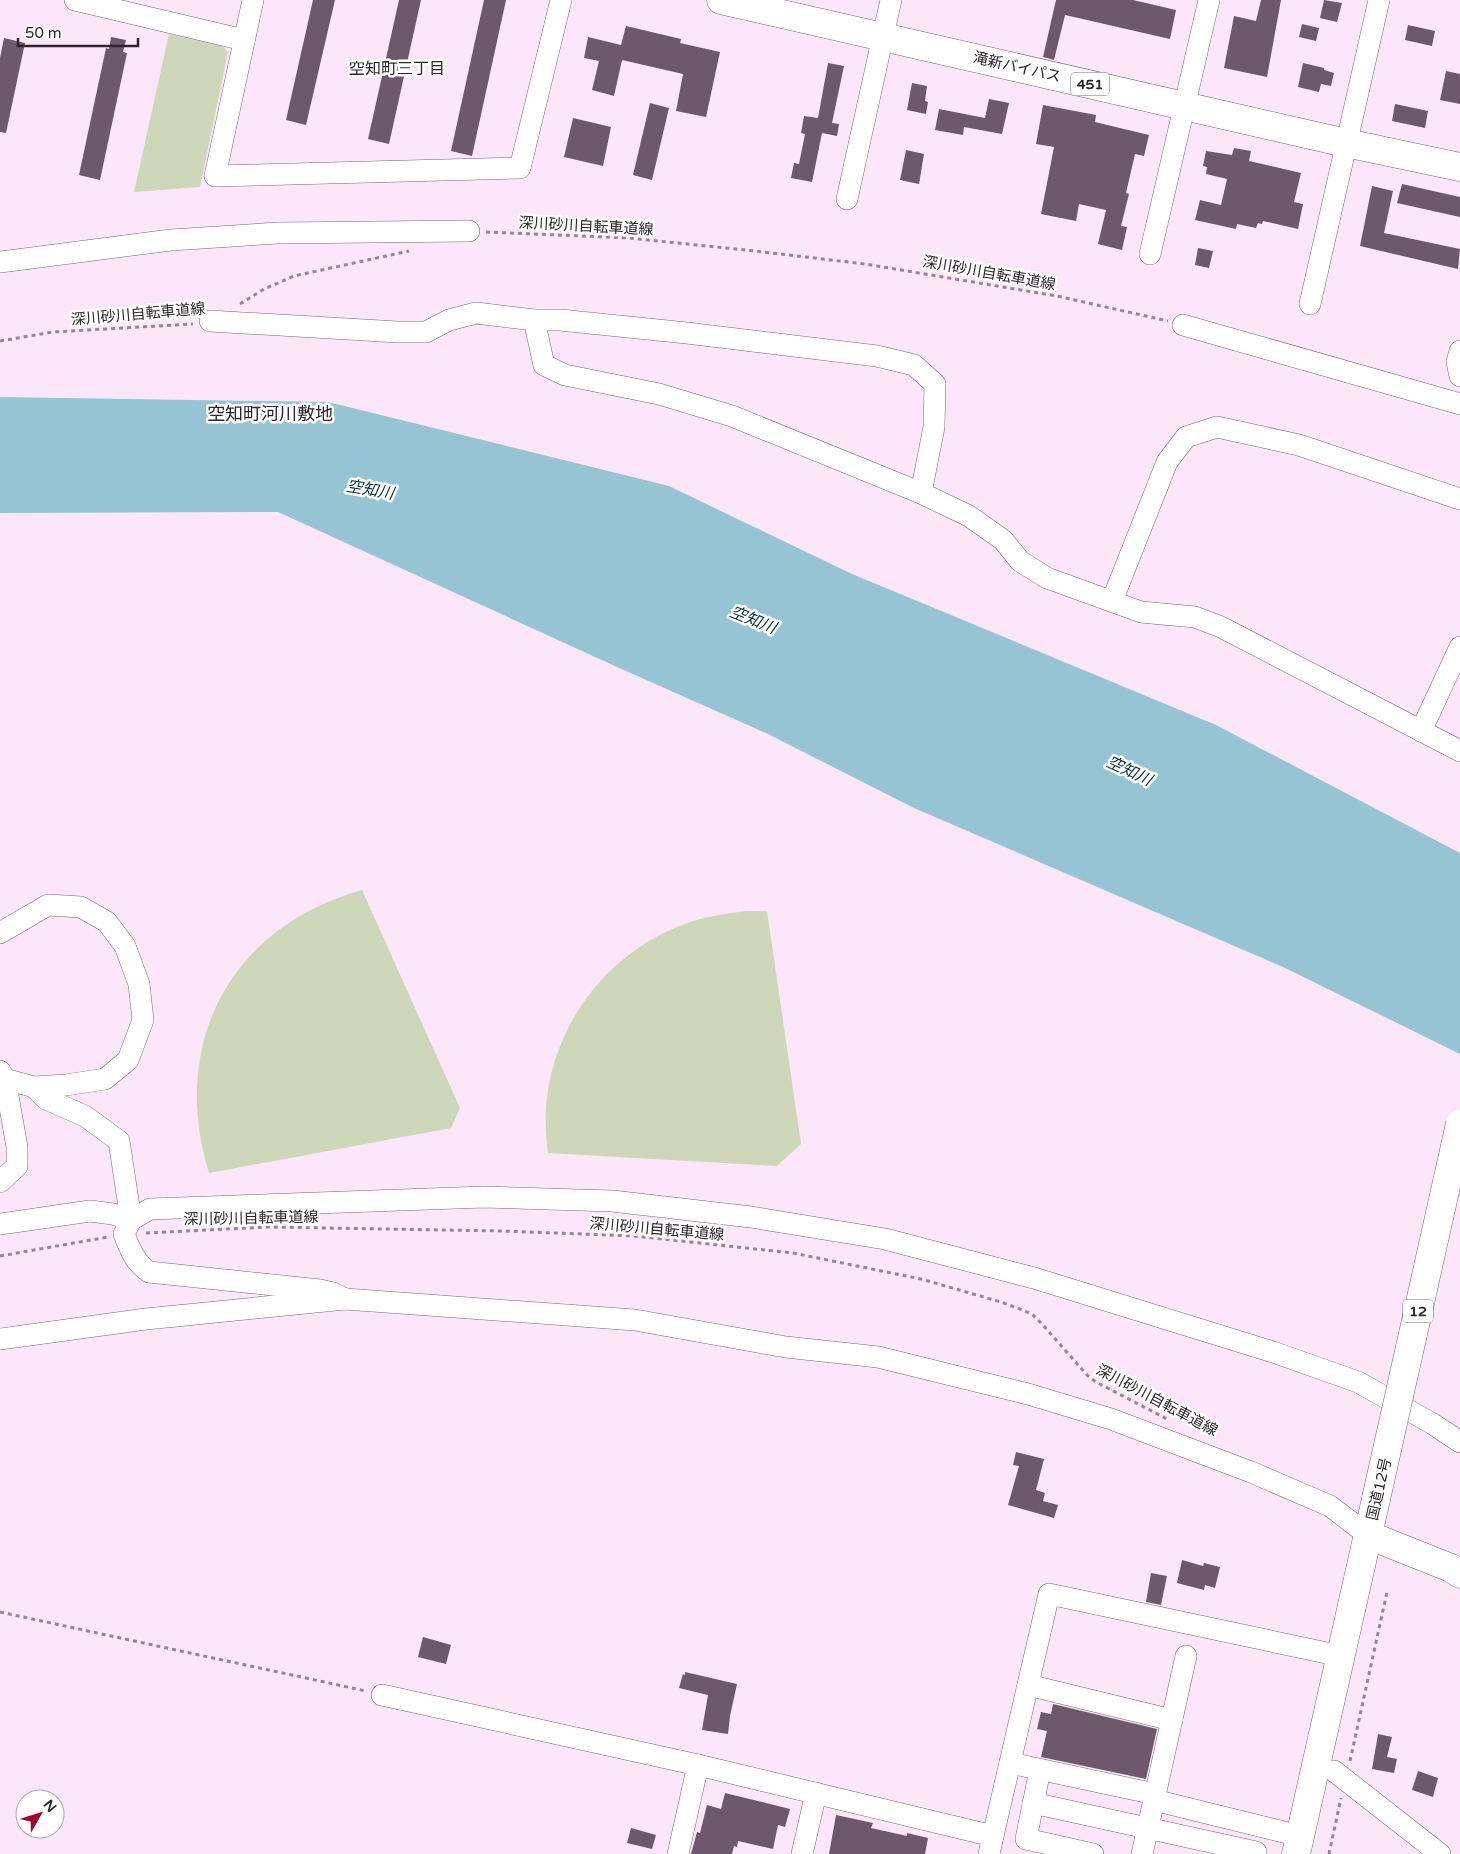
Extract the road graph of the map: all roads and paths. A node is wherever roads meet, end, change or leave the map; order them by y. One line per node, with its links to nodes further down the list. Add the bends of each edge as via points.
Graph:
1 (75, 0): 9 (street)
2 (253, 0): 9 (street)
3 (562, 0): 9 (street, via 520,168 215,176)
4 (721, 0): 8 (main road, 滝新バイパス / 451)
5 (890, 0): 8 (street)
6 (1209, 0): 10 (street)
7 (1378, 0): 11 (street)
8 (882, 36): 10 (main road, 滝新バイパス / 451); 13 (street)
9 (244, 40)
10 (1186, 106): 11 (main road, 滝新バイパス / 451); 16 (street)
11 (1346, 143): 12 (main road, 滝新バイパス / 451); 18 (street)
12 (1460, 167)
13 (847, 199)
14 (469, 231): 17 (street, via 332,232 171,240); 21 (path, 深川砂川自転車道線, via 629,238 865,264 1057,296)
15 (411, 251): 20 (path, 深川砂川自転車道線, via 294,276 264,289)
16 (1150, 254)
17 (0, 262)
18 (1310, 304)
19 (534, 320): 20 (street, via 476,313 450,320 426,332); 24 (street, via 544,365 564,375 660,394 732,416); 24 (street, via 687,333 877,356 914,365 935,384 934,427)
20 (210, 322): 22 (path, 深川砂川自転車道線, via 53,332)
21 (1183, 325): 23 (street)
22 (0, 341)
23 (1460, 404)
24 (921, 493): 26 (street, via 969,516 1002,540 1020,561 1047,578)
25 (1460, 499): 26 (street, via 1299,445 1217,427 1186,437 1167,462)
26 (1112, 601): 28 (street, via 1141,612 1195,617 1221,627)
27 (1460, 647): 28 (street)
28 (1421, 730): 29 (street)
29 (1460, 752)
30 (0, 933): 32 (street, via 48,905 81,907 107,922 125,946 139,984 143,1020 128,1060 105,1079)
31 (3, 1075): 32 (street); 34 (street, via 17,1146 16,1166)
32 (34, 1086): 37 (street, via 46,1099 85,1116 119,1141)
33 (1460, 1124): 43 (main road, 国道12号 / 12, bridge)
34 (0, 1182)
35 (1460, 1203): 43 (main road, 国道12号 / 12)
36 (0, 1224): 37 (street, via 90,1211 113,1214)
37 (128, 1227): 38 (path, 深川砂川自転車道線); 39 (street, via 131,1252 149,1272 320,1290); 41 (path, 深川砂川自転車道線, via 502,1231 634,1236 793,1253 920,1279 1025,1311 1042,1324 1096,1382); 42 (street, via 150,1209 484,1197 612,1201 771,1220 885,1239 1034,1278 1273,1352 1358,1382)
38 (0, 1256)
39 (345, 1299): 40 (street, via 146,1319); 44 (street, via 635,1320 786,1347 878,1358 1028,1394 1111,1419 1330,1506)
40 (0, 1340)
41 (1172, 1422)
42 (1460, 1442)
43 (1384, 1504): 44 (main road, 国道12号 / 12)
44 (1377, 1539): 45 (main road); 49 (main road, 国道12号 / 12); 56 (main road, 国道12号 / 12)
45 (1460, 1574)
46 (1387, 1592): 56 (path)
47 (0, 1612): 51 (path)
48 (1186, 1656): 52 (street)
49 (1341, 1656): 50 (street, via 1049,1594); 62 (main road, 国道12号 / 12)
50 (1028, 1685): 52 (street); 53 (street)
51 (382, 1695): 54 (street)
52 (1172, 1720): 58 (street)
53 (1010, 1763): 55 (street); 61 (street)
54 (698, 1765): 57 (street); 63 (street)
55 (1040, 1770): 58 (street); 59 (street)
56 (1340, 1776): 62 (main road, 国道12号 / 12); 68 (path); 69 (street)
57 (816, 1793): 61 (street); 64 (street)
58 (1155, 1797): 60 (street); 62 (street)
59 (1033, 1803): 60 (street); 65 (street, via 1026,1839)
60 (1148, 1828): 66 (street); 67 (street)
61 (991, 1845)
62 (1304, 1848)
63 (678, 1854)
64 (802, 1854)
65 (1093, 1854)
66 (1142, 1854)
67 (1256, 1854)
68 (1329, 1854)
69 (1440, 1854)

